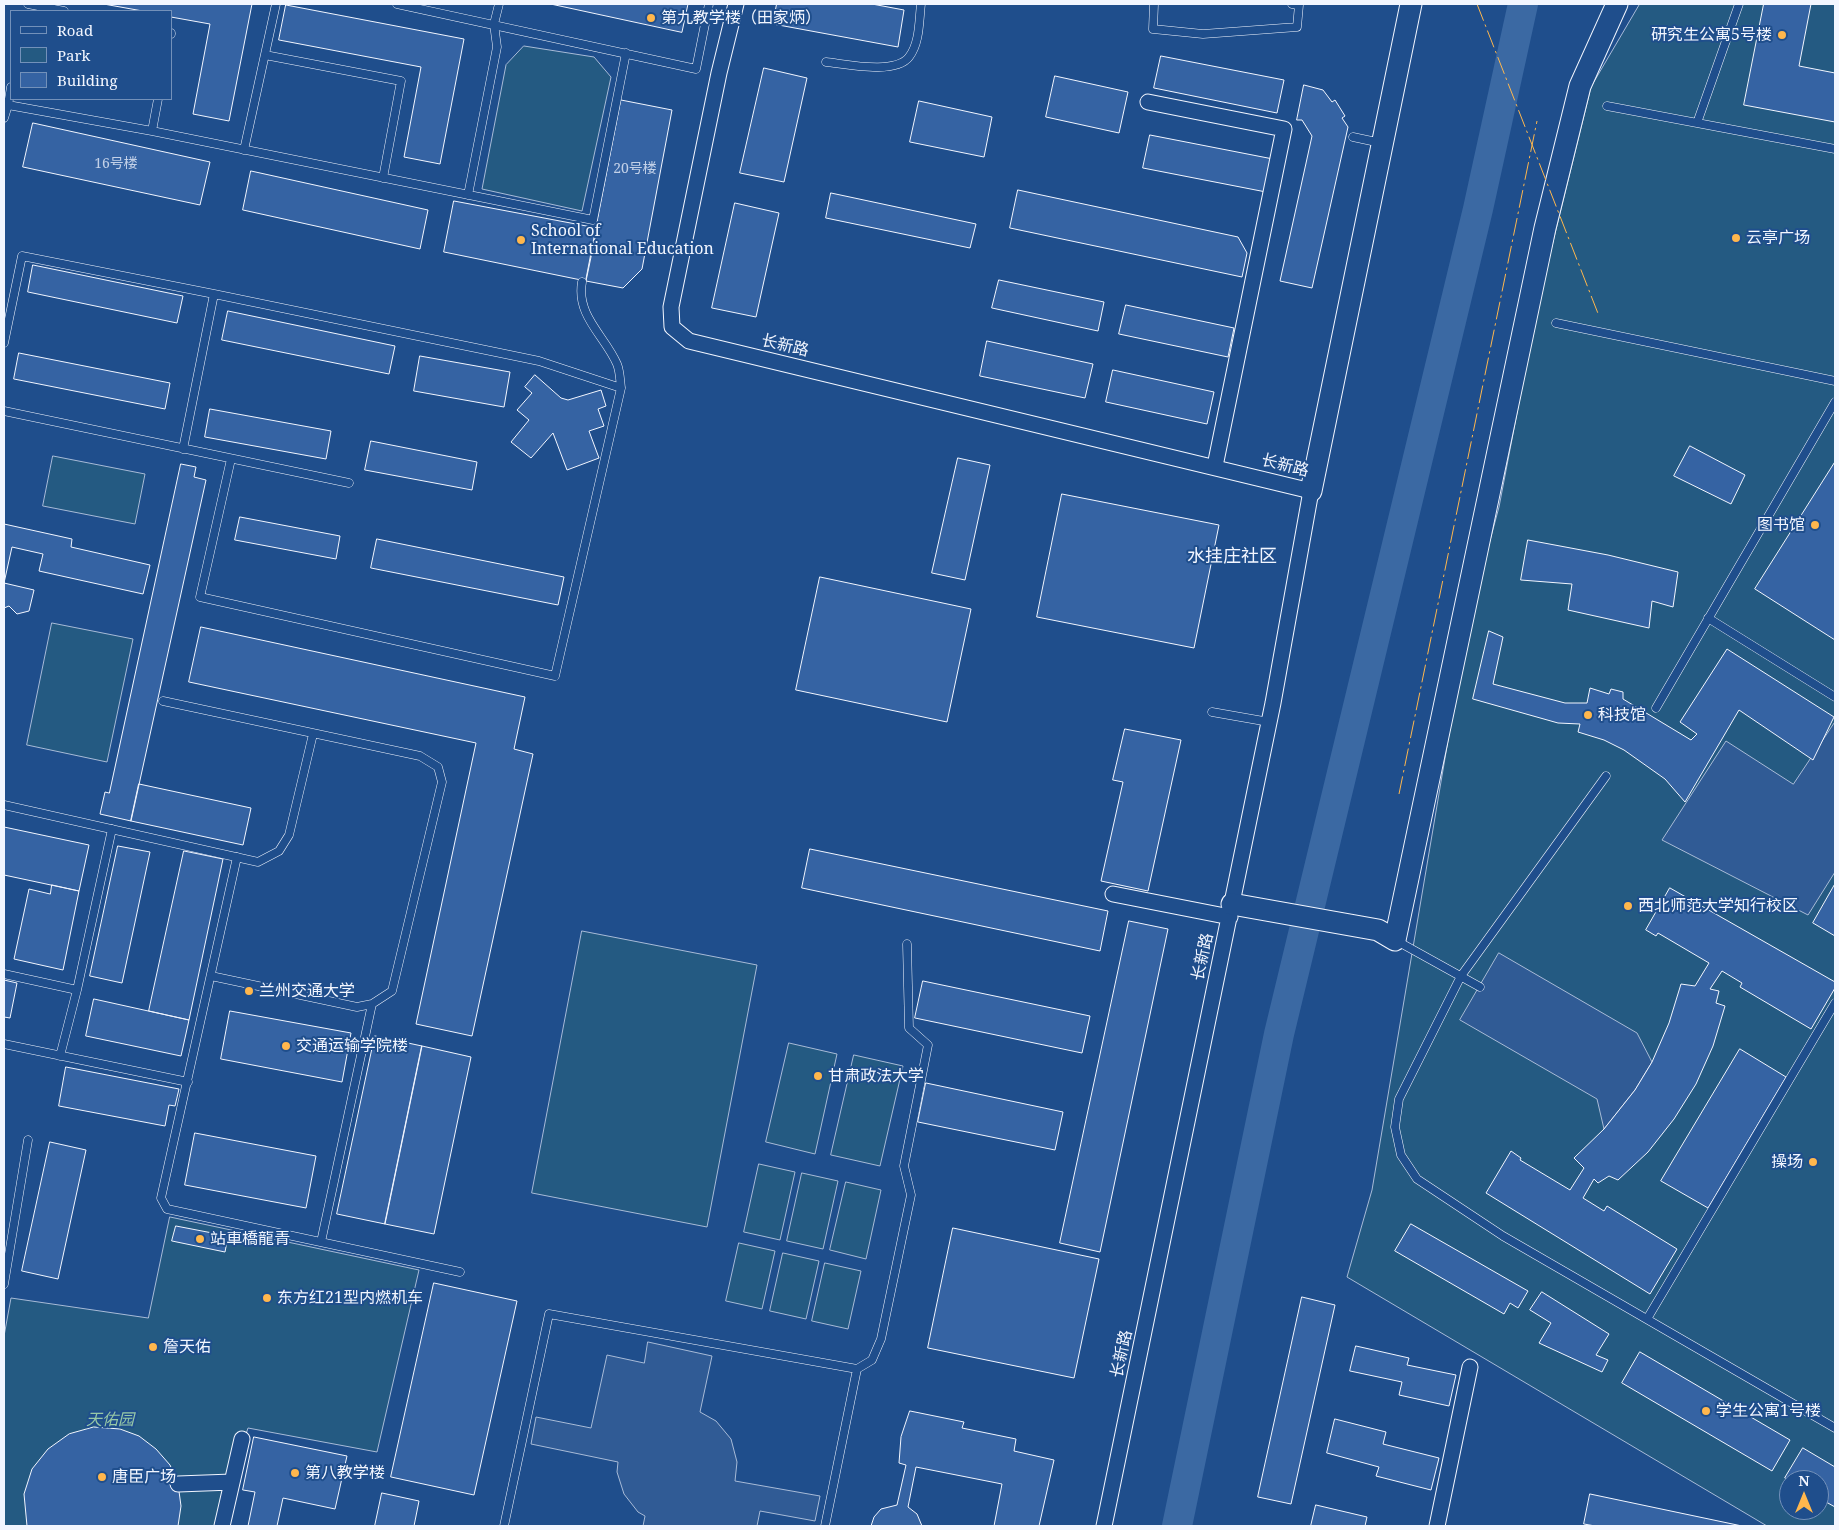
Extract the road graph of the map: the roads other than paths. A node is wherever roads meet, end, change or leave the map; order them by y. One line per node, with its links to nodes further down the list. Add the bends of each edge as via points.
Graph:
1 (28, 4): 13 (lane)
2 (276, 4): 16 (lane)
3 (397, 4): 14 (lane)
4 (498, 4): 14 (lane)
5 (709, 4): 15 (lane, via 696,69)
6 (736, 4): 42 (street, 长新路, via 671,307 672,327 689,341)
7 (921, 4): 17 (lane, via 918,34 909,57 893,66)
8 (1154, 4): 9 (lane, via 1153,29 1203,34 1297,27 1299,5)
9 (1292, 4)
10 (1411, 4): 27 (street)
11 (1617, 4): 58 (street, via 1580,86 1545,228)
12 (1739, 4): 24 (lane)
13 (59, 10)
14 (494, 24): 15 (lane); 31 (lane, via 496,48)
15 (626, 53): 31 (lane, via 593,222)
16 (265, 55): 29 (lane); 30 (lane, via 401,81)
17 (826, 62)
18 (10, 93): 21 (lane)
19 (158, 100): 25 (lane)
20 (1148, 102): 42 (street, via 1284,129)
21 (8, 105): 23 (lane); 25 (lane)
22 (1607, 106): 24 (lane)
23 (4, 118)
24 (1697, 123): 28 (lane)
25 (152, 131): 29 (lane)
26 (1353, 137): 27 (lane)
27 (1383, 143): 44 (street)
28 (1835, 149)
29 (244, 150): 30 (lane)
30 (383, 178): 31 (lane)
31 (468, 195)
32 (582, 282): 37 (lane, via 580,290 585,314 618,365)
33 (214, 294): 35 (lane, via 22,256); 37 (lane, via 539,361); 40 (lane)
34 (1556, 323): 36 (lane)
35 (4, 343)
36 (1835, 381)
37 (621, 388): 41 (lane, via 555,676 200,597)
38 (1835, 402): 45 (lane)
39 (4, 411): 40 (lane)
40 (183, 449): 41 (lane)
41 (231, 459): 43 (lane)
42 (1215, 466): 44 (street, 长新路)
43 (349, 483)
44 (1311, 491): 50 (street, 长新路)
45 (1708, 618): 46 (lane); 48 (lane)
46 (1835, 698)
47 (163, 701): 51 (lane)
48 (1656, 708)
49 (1212, 712): 50 (lane)
50 (1269, 722): 57 (street, 长新路)
51 (313, 734): 55 (lane, via 292,826 285,843 272,856 258,862); 66 (lane, via 420,756 438,767 442,782 392,991)
52 (1606, 776): 62 (lane)
53 (4, 805): 54 (lane)
54 (112, 829): 55 (lane); 64 (lane)
55 (236, 857): 61 (lane)
56 (1113, 894): 57 (street)
57 (1231, 910): 58 (street, via 1289,914 1378,930); 84 (street, 长新路)
58 (1395, 940): 62 (lane)
59 (907, 944): 76 (lane, via 909,1028 928,1044 904,1166 911,1195 881,1339 872,1360)
60 (4, 974): 64 (lane)
61 (211, 976): 66 (lane, via 357,1007); 69 (lane)
62 (1461, 976): 63 (lane); 74 (lane, via 1399,1099 1395,1127 1402,1155 1417,1180 1504,1236)
63 (1480, 987)
64 (77, 990): 68 (lane)
65 (1835, 1003): 74 (lane)
66 (372, 1004): 71 (lane)
67 (4, 1044): 68 (lane)
68 (60, 1056): 69 (lane)
69 (188, 1082): 71 (lane, via 161,1198 167,1209)
70 (28, 1140): 73 (lane)
71 (322, 1242): 72 (lane)
72 (460, 1272)
73 (4, 1284)
74 (1647, 1319): 77 (lane)
75 (1470, 1367): 85 (street)
76 (857, 1369): 82 (lane, via 549,1314); 83 (lane)
77 (1835, 1428)
78 (242, 1439): 79 (street)
79 (232, 1482): 80 (street); 81 (street)
80 (178, 1484)
81 (222, 1526)
82 (504, 1526)
83 (825, 1526)
84 (1104, 1526)
85 (1437, 1526)

